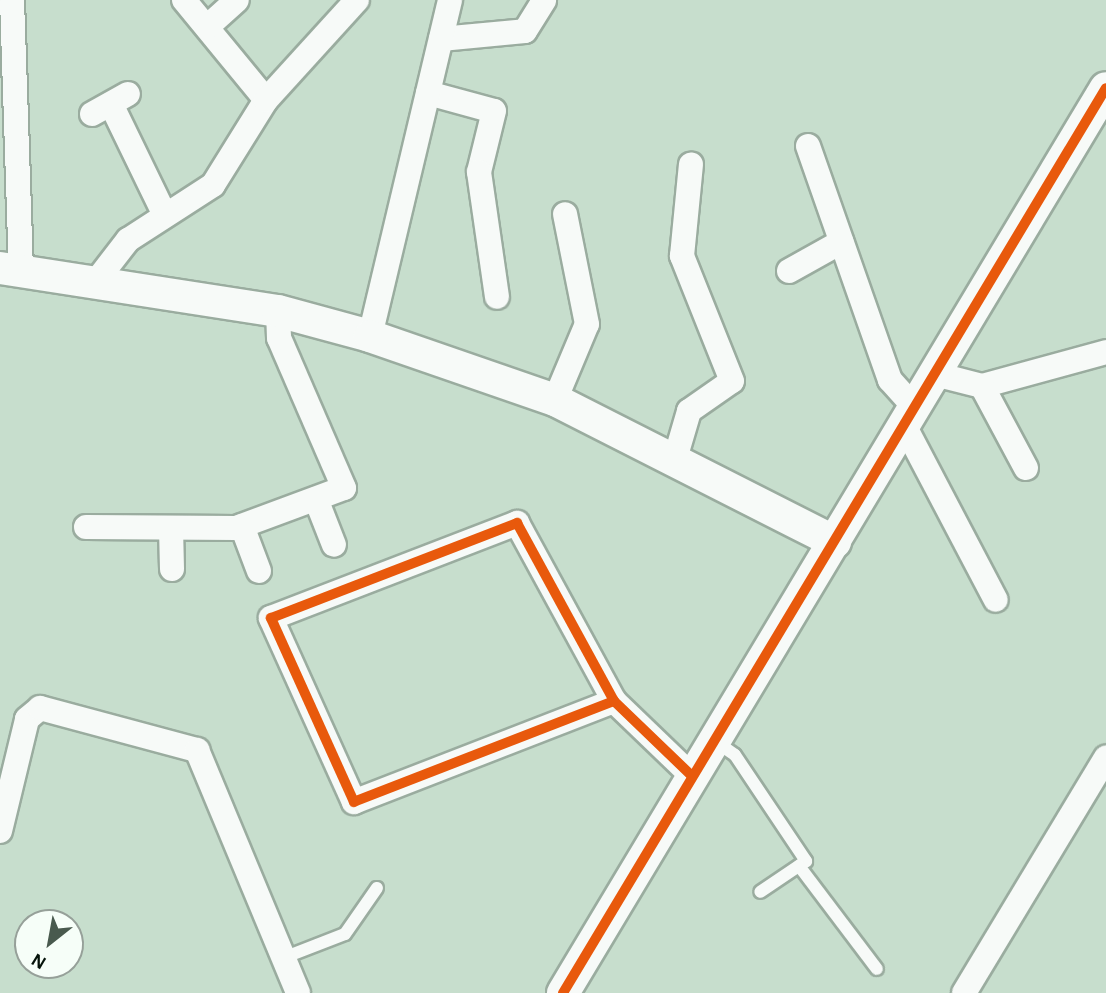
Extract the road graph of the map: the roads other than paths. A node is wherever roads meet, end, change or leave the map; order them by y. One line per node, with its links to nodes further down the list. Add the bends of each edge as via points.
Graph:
1 (12, 0): 18 (street)
2 (184, 0): 7 (street)
3 (237, 0): 7 (street)
4 (357, 0): 11 (street)
5 (450, 0): 8 (street)
6 (544, 0): 8 (street, via 525,31)
7 (207, 27): 11 (street)
8 (441, 39): 10 (street)
9 (1106, 88): 25 (street)
10 (428, 93): 21 (street, via 494,111 479,172); 23 (street)
11 (266, 100): 16 (street, via 213,185)
12 (110, 104): 16 (street)
13 (808, 146): 17 (street)
14 (691, 164): 29 (street, via 682,256 732,381 689,411)
15 (565, 214): 27 (street, via 587,324)
16 (164, 215): 20 (street, via 128,240)
17 (841, 242): 19 (street); 28 (street, via 890,380)
18 (11, 270): 20 (street)
19 (789, 271)
20 (97, 279): 22 (street)
21 (497, 297)
22 (278, 311): 23 (street); 31 (street, via 279,338 344,488)
23 (370, 336): 27 (street)
24 (1106, 352): 26 (street)
25 (935, 374): 26 (street); 28 (street)
26 (982, 386): 30 (street)
27 (555, 400): 29 (street)
28 (910, 418): 35 (street); 39 (street)
29 (676, 459): 35 (street)
30 (1026, 468)
31 (316, 499): 32 (street); 36 (street)
32 (242, 526): 34 (street); 38 (street)
33 (86, 527): 34 (street)
34 (171, 528): 37 (street)
35 (835, 542): 41 (street)
36 (334, 545)
37 (172, 569)
38 (259, 571)
39 (996, 600)
40 (614, 701): 40 (street, via 517,523 271,618 354,802); 43 (street)
41 (714, 741): 43 (street); 45 (lane, via 742,766 806,861)
42 (1102, 773): 52 (street)
43 (692, 776): 51 (street)
44 (0, 831): 48 (street, via 27,719 40,708 197,750)
45 (799, 866): 47 (lane); 49 (lane)
46 (377, 888): 48 (lane, via 345,934)
47 (760, 892)
48 (283, 958): 50 (street)
49 (877, 969)
50 (298, 993)
51 (563, 993)
52 (964, 993)

